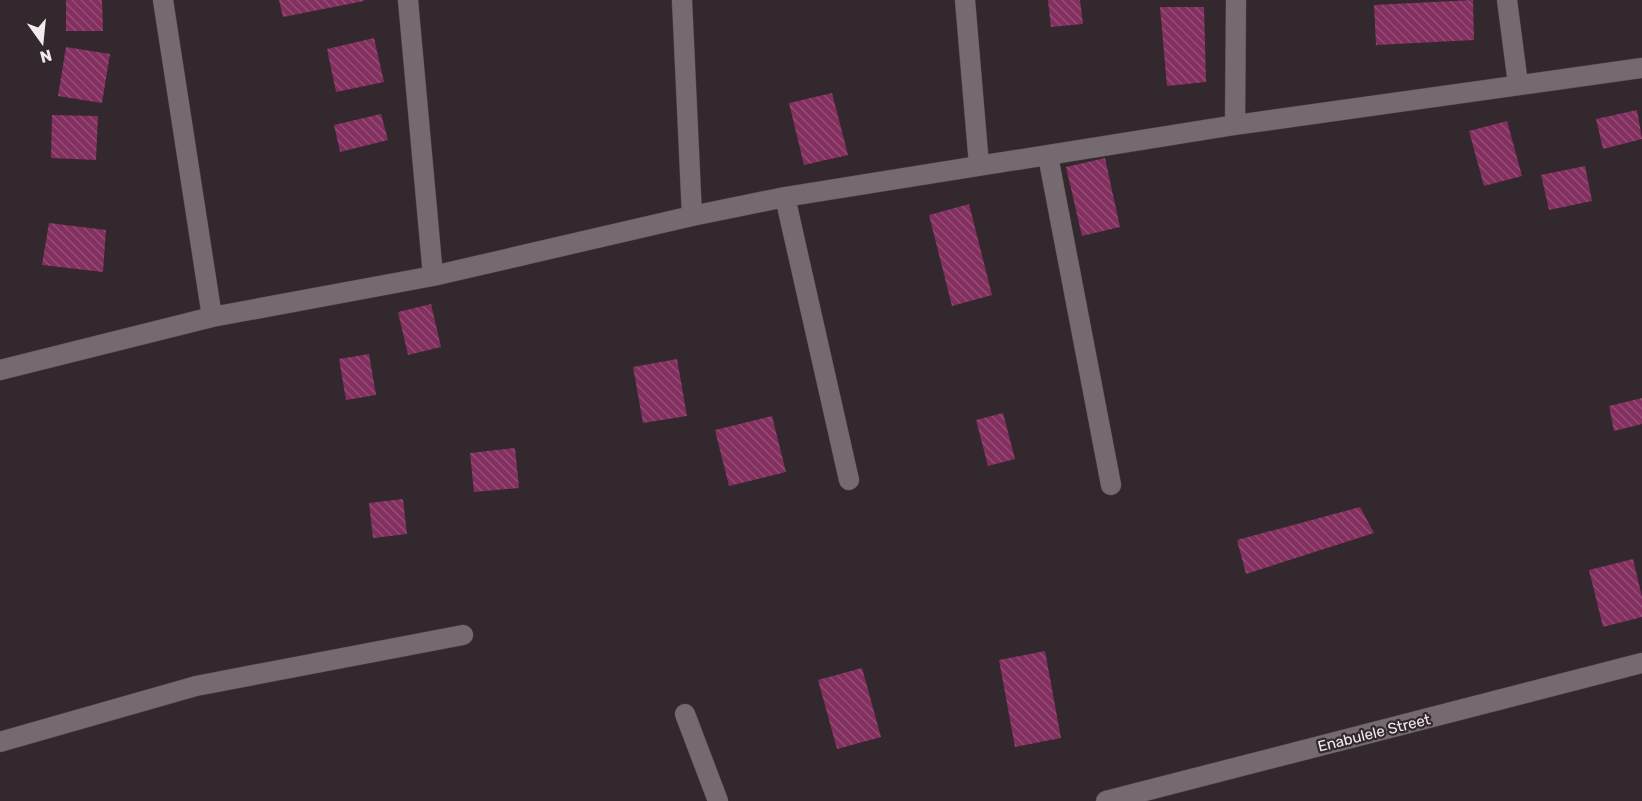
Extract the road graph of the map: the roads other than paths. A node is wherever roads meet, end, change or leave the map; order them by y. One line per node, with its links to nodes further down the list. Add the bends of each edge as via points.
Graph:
1 (163, 0): 15 (street)
2 (408, 0): 14 (street)
3 (682, 0): 13 (street)
4 (965, 0): 11 (street)
5 (1236, 0): 9 (street)
6 (1507, 0): 8 (street)
7 (1642, 68): 8 (street)
8 (1518, 84): 9 (street)
9 (1235, 124): 10 (street)
10 (1047, 156): 11 (street); 18 (street)
11 (979, 165): 12 (street)
12 (786, 197): 13 (street); 17 (street)
13 (692, 216): 14 (street)
14 (433, 276): 15 (street)
15 (212, 317): 16 (street)
16 (0, 370)
17 (849, 480)
18 (1111, 485)
19 (463, 635): 22 (street, via 196,686)
20 (1642, 663): 24 (street, Enabulele Street)
21 (684, 714): 23 (street)
22 (0, 742)
23 (718, 801)
24 (1106, 801)

